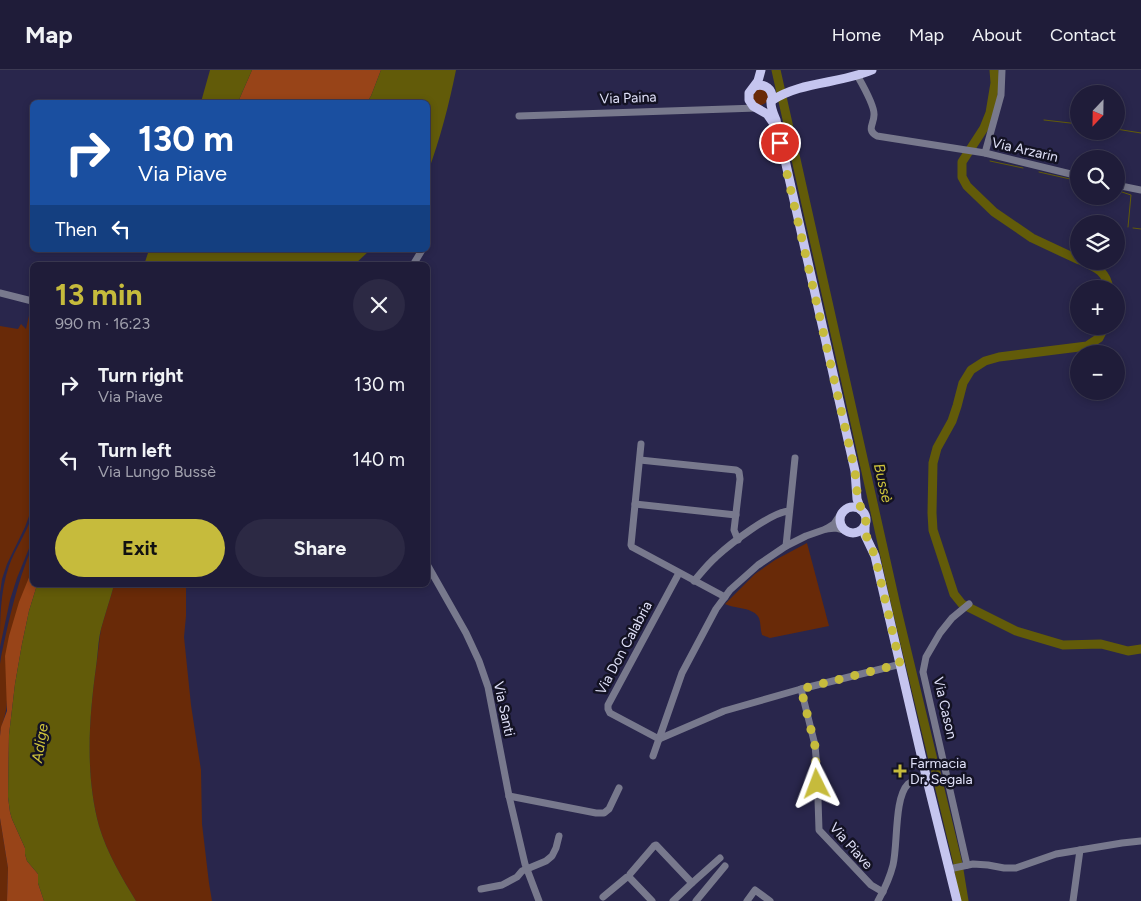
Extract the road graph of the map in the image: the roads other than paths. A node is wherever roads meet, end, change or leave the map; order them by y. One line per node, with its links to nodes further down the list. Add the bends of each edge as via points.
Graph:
1 (761, 70): 6 (main road)
2 (766, 70): 7 (main road)
3 (872, 70): 5 (main road)
4 (1002, 70): 13 (street, via 1001,95)
5 (857, 75): 7 (main road); 13 (street, Via Arzarin, via 875,114 871,127 873,134)
6 (755, 86): 7 (main road, via 762,85); 8 (main road)
7 (771, 95): 10 (main road, via 766,107); 12 (main road)
8 (748, 96): 9 (street); 10 (main road, via 750,104)
9 (738, 108): 10 (street, Via Paina); 11 (street, Via Paina)
10 (758, 108): 12 (main road, via 771,119)
11 (519, 116)
12 (780, 143): 22 (main road)
13 (986, 153): 14 (street, Via Arzarin)
14 (1070, 174)
15 (1125, 187): 16 (street)
16 (1141, 190)
17 (0, 293): 18 (street)
18 (30, 300)
19 (641, 444): 21 (street)
20 (795, 458): 26 (street)
21 (640, 460): 23 (street); 28 (street, via 736,470 740,479)
22 (856, 484): 24 (main road); 25 (main road)
23 (635, 504): 28 (street); 37 (street, via 632,547)
24 (849, 507): 25 (main road); 27 (main road)
25 (862, 510): 29 (main road, via 866,517)
26 (790, 511): 33 (street, via 752,528); 34 (street)
27 (840, 515): 30 (street); 31 (main road)
28 (736, 516): 33 (street, via 734,530)
29 (865, 526): 32 (main road); 35 (main road)
30 (826, 529): 31 (street); 34 (street)
31 (844, 530): 32 (main road)
32 (854, 533): 35 (main road)
33 (738, 540): 38 (street, via 716,557)
34 (786, 546): 39 (street, via 758,565)
35 (871, 548): 41 (main road)
36 (430, 570): 47 (street, Via Santi, via 479,660 488,687)
37 (679, 573): 38 (street); 43 (street, Via Don Calabria, via 608,705 610,713)
38 (694, 581): 39 (street)
39 (725, 597): 43 (street, via 682,673)
40 (967, 606): 52 (street, Via Cason, via 940,633 926,657 923,672)
41 (900, 664): 42 (street); 45 (main road)
42 (801, 689): 43 (street, via 724,711); 59 (street, Via Piave, via 815,746 819,830 871,885)
43 (659, 739): 44 (street)
44 (653, 756)
45 (926, 776): 55 (main road); 59 (street, via 907,785 902,794 893,865)
46 (619, 788): 47 (street, via 609,810 604,813)
47 (510, 796): 54 (street, Via Santi)
48 (559, 836): 54 (street, via 552,856)
49 (1141, 841): 50 (street)
50 (1080, 850): 52 (street, via 1056,854 1016,868); 69 (street)
51 (720, 858): 57 (street)
52 (967, 865): 55 (street)
53 (725, 866): 64 (street)
54 (527, 869): 58 (street, via 502,885); 61 (street, Via Santi)
55 (949, 869): 68 (main road)
56 (629, 877): 57 (street, via 657,846); 60 (street); 62 (street)
57 (692, 883): 63 (street)
58 (480, 889)
59 (883, 892): 67 (street)
60 (603, 897)
61 (539, 901)
62 (652, 901)
63 (673, 901)
64 (696, 901)
65 (747, 901): 66 (street, via 755,890)
66 (770, 901)
67 (878, 901)
68 (957, 901)
69 (1073, 901)

